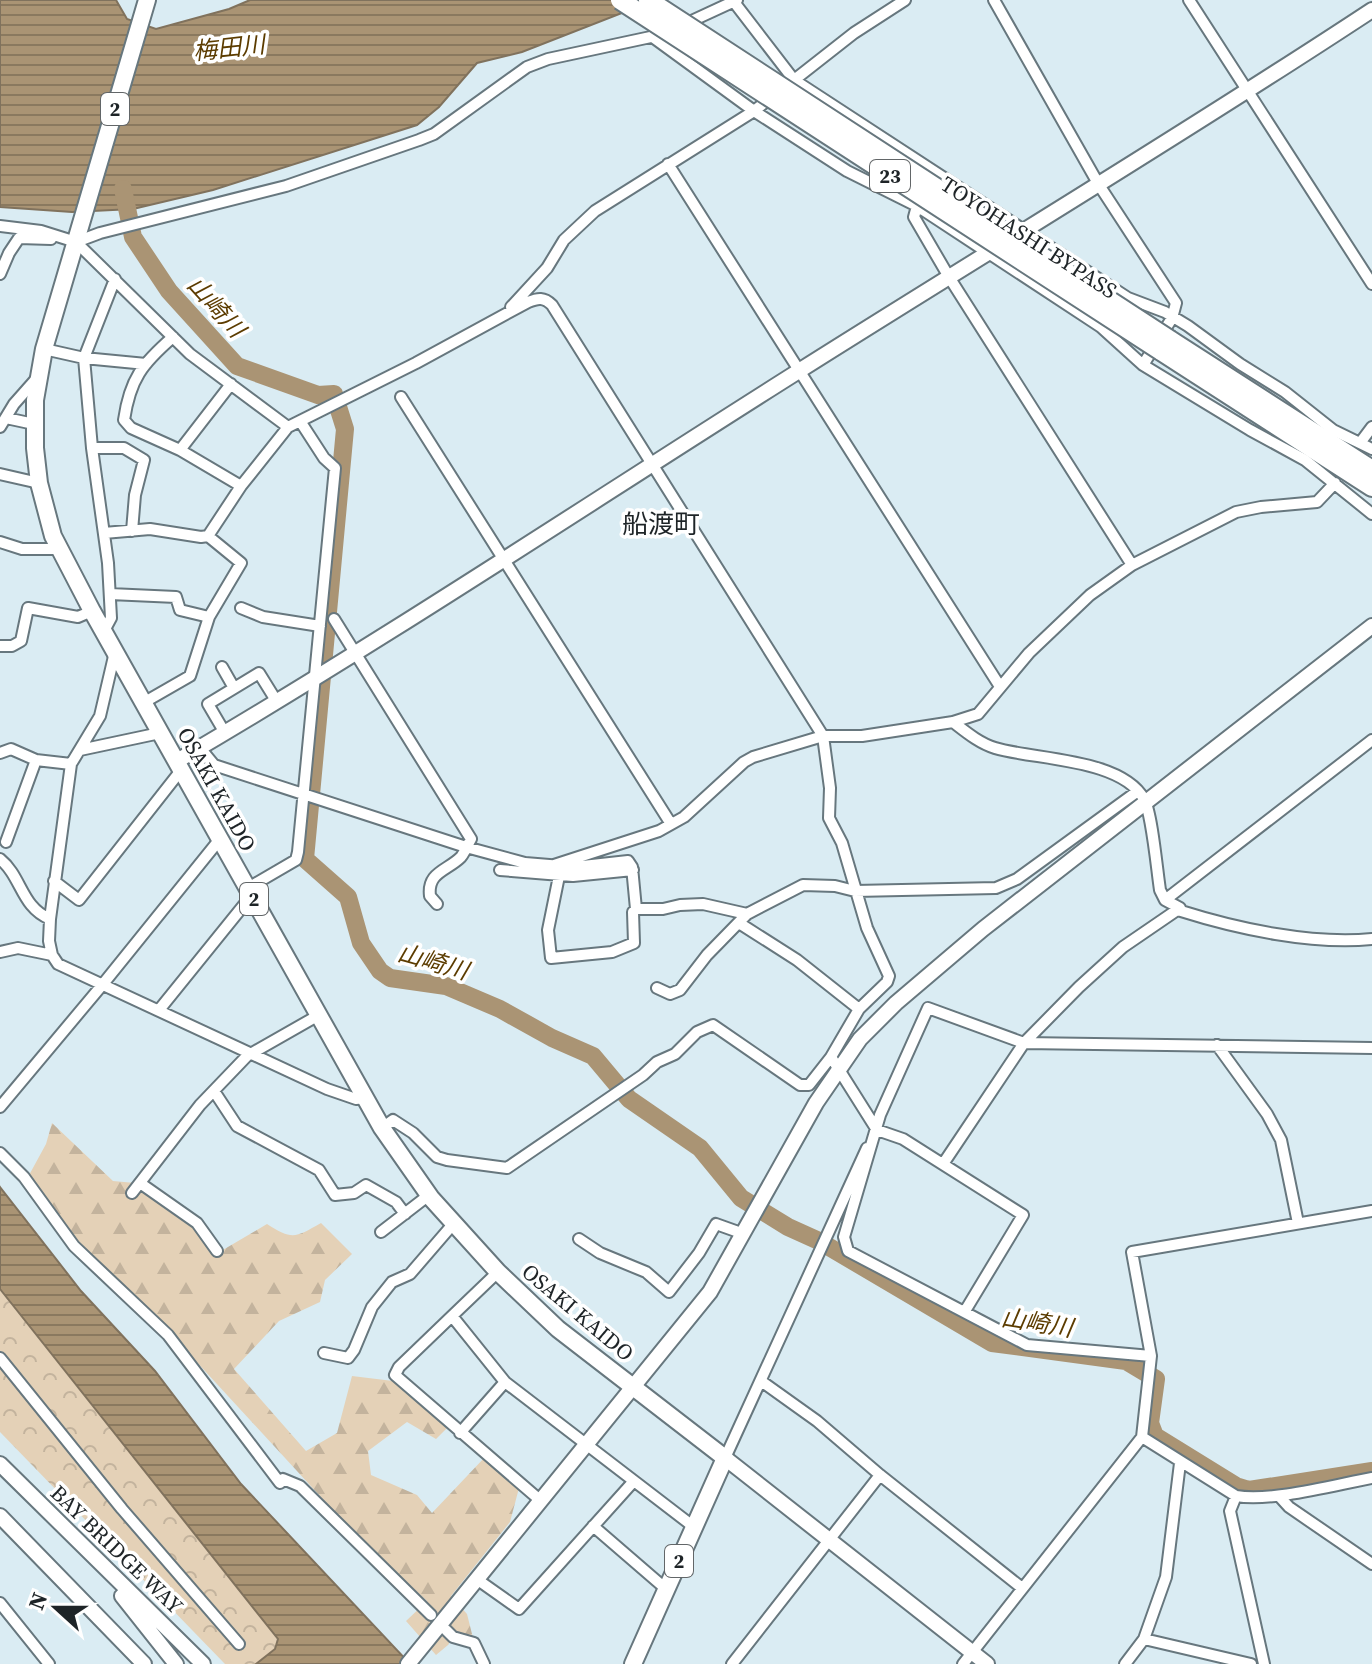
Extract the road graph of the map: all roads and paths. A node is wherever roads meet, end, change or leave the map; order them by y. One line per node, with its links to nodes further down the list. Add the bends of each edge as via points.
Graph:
1 (147, 0): 18 (main road, OSAKI KAIDO / 2)
2 (620, 0): 27 (highway, TOYOHASHI BYPASS / 23, bridge)
3 (648, 0): 27 (highway, TOYOHASHI BYPASS / 23, bridge)
4 (905, 0): 10 (street)
5 (994, 0): 14 (street)
6 (1189, 0): 11 (street)
7 (735, 1): 9 (street); 10 (street)
8 (1372, 10): 11 (street)
9 (654, 38): 12 (street); 18 (street, via 527,67 419,140 286,186)
10 (794, 80): 12 (street); 17 (street)
11 (1247, 92): 14 (street); 23 (street)
12 (754, 111): 13 (street); 15 (street, via 847,171)
13 (668, 164): 24 (street, via 578,226 531,288); 32 (street)
14 (1099, 185): 17 (street); 25 (street, via 1176,303)
15 (917, 206): 19 (street); 21 (street, via 914,217)
16 (0, 226): 18 (street)
17 (1024, 231): 19 (street); 25 (street, via 1128,298)
18 (72, 241): 20 (street, via 19,238); 22 (street); 28 (main road, OSAKI KAIDO / 2)
19 (987, 252): 21 (street); 31 (street, via 1101,327)
20 (0, 274)
21 (949, 277): 32 (street); 61 (street)
22 (115, 279): 26 (street); 29 (street)
23 (1372, 284)
24 (501, 317): 36 (street); 47 (street, via 537,299 552,305)
25 (1172, 318): 31 (street); 42 (street, via 1333,430)
26 (173, 337): 30 (street); 34 (street)
27 (1166, 346): 48 (highway, TOYOHASHI BYPASS / 23); 53 (highway, TOYOHASHI BYPASS / 23)
28 (44, 349): 29 (street); 33 (main road, OSAKI KAIDO / 2)
29 (84, 358): 30 (street); 43 (street)
30 (146, 364): 41 (street, via 128,394 124,420)
31 (1143, 365): 51 (street)
32 (800, 371): 47 (street); 75 (street)
33 (37, 378): 37 (street); 38 (main road, OSAKI KAIDO / 2)
34 (231, 384): 39 (street); 46 (street)
35 (401, 397): 60 (street)
36 (300, 421): 39 (street); 67 (street, via 335,468)
37 (3, 422): 38 (street)
38 (34, 424): 50 (main road, OSAKI KAIDO / 2)
39 (288, 427): 52 (street)
40 (1372, 427): 42 (street)
41 (131, 428): 44 (street); 46 (street)
42 (1360, 443): 45 (street)
43 (92, 448): 44 (street); 56 (street)
44 (124, 448): 55 (street, via 144,460)
45 (1372, 449)
46 (180, 450): 52 (street)
47 (653, 464): 60 (street); 82 (street)
48 (1372, 470)
49 (0, 474): 50 (street)
50 (39, 483): 59 (main road, OSAKI KAIDO / 2)
51 (1335, 483): 54 (street); 61 (street, via 1317,502 1236,512)
52 (241, 486): 57 (street)
53 (1372, 487)
54 (1372, 514)
55 (132, 531): 56 (street); 57 (street)
56 (104, 533): 62 (street)
57 (208, 536): 65 (street, via 241,563)
58 (0, 542): 59 (street, via 22,549)
59 (58, 549): 64 (main road, OSAKI KAIDO / 2)
60 (503, 560): 72 (street); 92 (street)
61 (1132, 565): 75 (street, via 1090,595)
62 (110, 594): 65 (street, via 176,597 180,610); 69 (street, via 111,618)
63 (241, 608): 67 (street)
64 (92, 611): 69 (main road, OSAKI KAIDO / 2); 70 (street, via 78,617 28,608 21,641)
65 (209, 617): 78 (street, via 190,676)
66 (334, 619): 72 (street)
67 (320, 626): 74 (street)
68 (1372, 626): 91 (street)
69 (104, 631): 71 (main road, OSAKI KAIDO / 2)
70 (0, 646)
71 (115, 652): 78 (main road, OSAKI KAIDO / 2); 85 (street, via 105,703)
72 (356, 652): 74 (street); 95 (street, via 471,839)
73 (222, 667): 76 (street)
74 (320, 674): 77 (street); 90 (street)
75 (999, 685): 79 (street, via 978,714)
76 (234, 688): 77 (street, via 259,673); 81 (street, via 208,704)
77 (277, 702): 81 (street)
78 (143, 703): 80 (main road, OSAKI KAIDO / 2)
79 (953, 722): 82 (street, via 862,736); 91 (street, via 994,748 1090,765 1134,786)
80 (160, 733): 85 (street); 89 (main road, OSAKI KAIDO / 2)
81 (225, 733): 84 (street)
82 (823, 736): 92 (street, via 748,759); 103 (street, via 829,818)
83 (1372, 740): 104 (street)
84 (200, 748): 89 (street); 90 (street, via 214,765)
85 (80, 750): 88 (street)
86 (0, 753): 87 (street, via 11,749)
87 (36, 760): 88 (street); 94 (street)
88 (71, 764): 101 (street)
89 (179, 765): 93 (main road, OSAKI KAIDO / 2); 101 (street, via 79,900)
90 (307, 795): 95 (street); 102 (street, via 296,860)
91 (1142, 796): 103 (street, via 1007,884); 104 (street); 123 (street, via 896,1003)
92 (671, 824): 97 (street)
93 (220, 839): 102 (main road, OSAKI KAIDO / 2); 114 (street)
94 (6, 842)
95 (466, 847): 97 (street); 105 (street, via 431,881 430,896)
96 (0, 859): 109 (street, via 15,874 26,901)
97 (554, 865): 99 (street, via 622,860)
98 (500, 870): 100 (street)
99 (633, 870): 100 (street); 107 (street)
100 (559, 876): 107 (street, via 548,930 551,958 612,952 634,943)
101 (54, 881): 109 (street)
102 (250, 891): 117 (street); 118 (main road, OSAKI KAIDO / 2)
103 (855, 891): 108 (street, via 803,885); 116 (street, via 889,976)
104 (1165, 900): 106 (street)
105 (437, 904)
106 (1180, 908): 111 (street, via 1217,922 1325,941); 119 (street, via 1123,947)
107 (636, 909): 108 (street, via 703,904)
108 (747, 914): 110 (street)
109 (50, 919): 113 (street)
110 (739, 923): 115 (street, via 680,990 670,994); 116 (street)
111 (1372, 939)
112 (0, 952): 113 (street, via 18,948)
113 (52, 955): 114 (street, via 58,964)
114 (103, 984): 117 (street); 126 (street)
115 (657, 988)
116 (859, 1009): 123 (street)
117 (159, 1010): 122 (street)
118 (319, 1015): 122 (street); 125 (main road, OSAKI KAIDO / 2)
119 (1024, 1043): 120 (street); 128 (street, via 928,1008); 130 (street)
120 (1217, 1045): 121 (street); 137 (street, via 1281,1140)
121 (1372, 1048)
122 (253, 1053): 124 (street); 125 (street, via 327,1089)
123 (834, 1063): 127 (street, via 809,1085 800,1085 713,1025 507,1168 437,1157 393,1120); 128 (street); 139 (street)
124 (214, 1091): 131 (street); 135 (street, via 237,1126 319,1170 335,1195 366,1185 396,1202)
125 (366, 1098): 127 (main road, OSAKI KAIDO / 2)
126 (0, 1107)
127 (382, 1128): 133 (main road, OSAKI KAIDO / 2)
128 (877, 1130): 130 (street); 143 (street, via 844,1237 848,1251); 148 (street)
129 (0, 1153): 173 (street, via 74,1246 168,1335 280,1483 283,1479 300,1486)
130 (943, 1164): 143 (street, via 1023,1215)
131 (140, 1183): 132 (street); 141 (street, via 197,1223)
132 (132, 1193)
133 (429, 1195): 135 (street); 136 (main road, OSAKI KAIDO / 2)
134 (1372, 1211): 137 (street)
135 (405, 1214): 138 (street)
136 (454, 1223): 142 (main road, OSAKI KAIDO / 2); 145 (street, via 410,1274 392,1282 372,1307 348,1358)
137 (1298, 1223): 146 (street, via 1132,1252)
138 (381, 1232)
139 (744, 1234): 140 (street, via 716,1224 669,1292 646,1272); 150 (street, via 710,1292)
140 (579, 1239)
141 (217, 1251)
142 (498, 1272): 144 (street); 150 (main road, OSAKI KAIDO / 2, via 558,1329)
143 (965, 1311): 146 (street, via 1027,1345)
144 (452, 1316): 149 (street); 151 (street, via 395,1375)
145 (324, 1353)
146 (1151, 1356): 152 (street)
147 (0, 1358): 176 (street)
148 (761, 1381): 154 (street); 157 (street)
149 (505, 1382): 151 (street); 153 (street)
150 (633, 1386): 153 (street); 154 (main road, OSAKI KAIDO / 2)
151 (460, 1433): 162 (street)
152 (1142, 1437): 155 (street); 170 (street)
153 (586, 1445): 159 (street); 162 (street)
154 (725, 1458): 165 (main road, 2); 166 (street)
155 (1180, 1463): 160 (street); 175 (street, via 1166,1577)
156 (0, 1464): 167 (street, BAY BRIDGE WAY)
157 (880, 1475): 166 (street); 170 (street)
158 (1372, 1478): 161 (street)
159 (633, 1482): 164 (street); 165 (street)
160 (1236, 1496): 161 (street); 189 (street, via 1230,1511)
161 (1279, 1496): 168 (street)
162 (541, 1501): 169 (street)
163 (0, 1516): 179 (street)
164 (593, 1526): 169 (street, via 519,1609); 171 (street)
165 (694, 1527): 171 (main road, 2)
166 (830, 1541): 177 (street); 185 (street)
167 (96, 1560): 180 (street); 181 (street, BAY BRIDGE WAY)
168 (1372, 1564)
169 (478, 1580): 182 (street)
170 (1022, 1588): 177 (street)
171 (666, 1589): 184 (main road, 2)
172 (0, 1603): 178 (street)
173 (431, 1615)
174 (446, 1630): 183 (street, via 474,1643)
175 (1144, 1639): 187 (street); 188 (street)
176 (239, 1644)
177 (968, 1658): 186 (street)
178 (49, 1664)
179 (144, 1664)
180 (176, 1664)
181 (203, 1664)
182 (408, 1664)
183 (484, 1664)
184 (633, 1664)
185 (732, 1664)
186 (987, 1664)
187 (1125, 1664)
188 (1251, 1664)
189 (1264, 1664)

